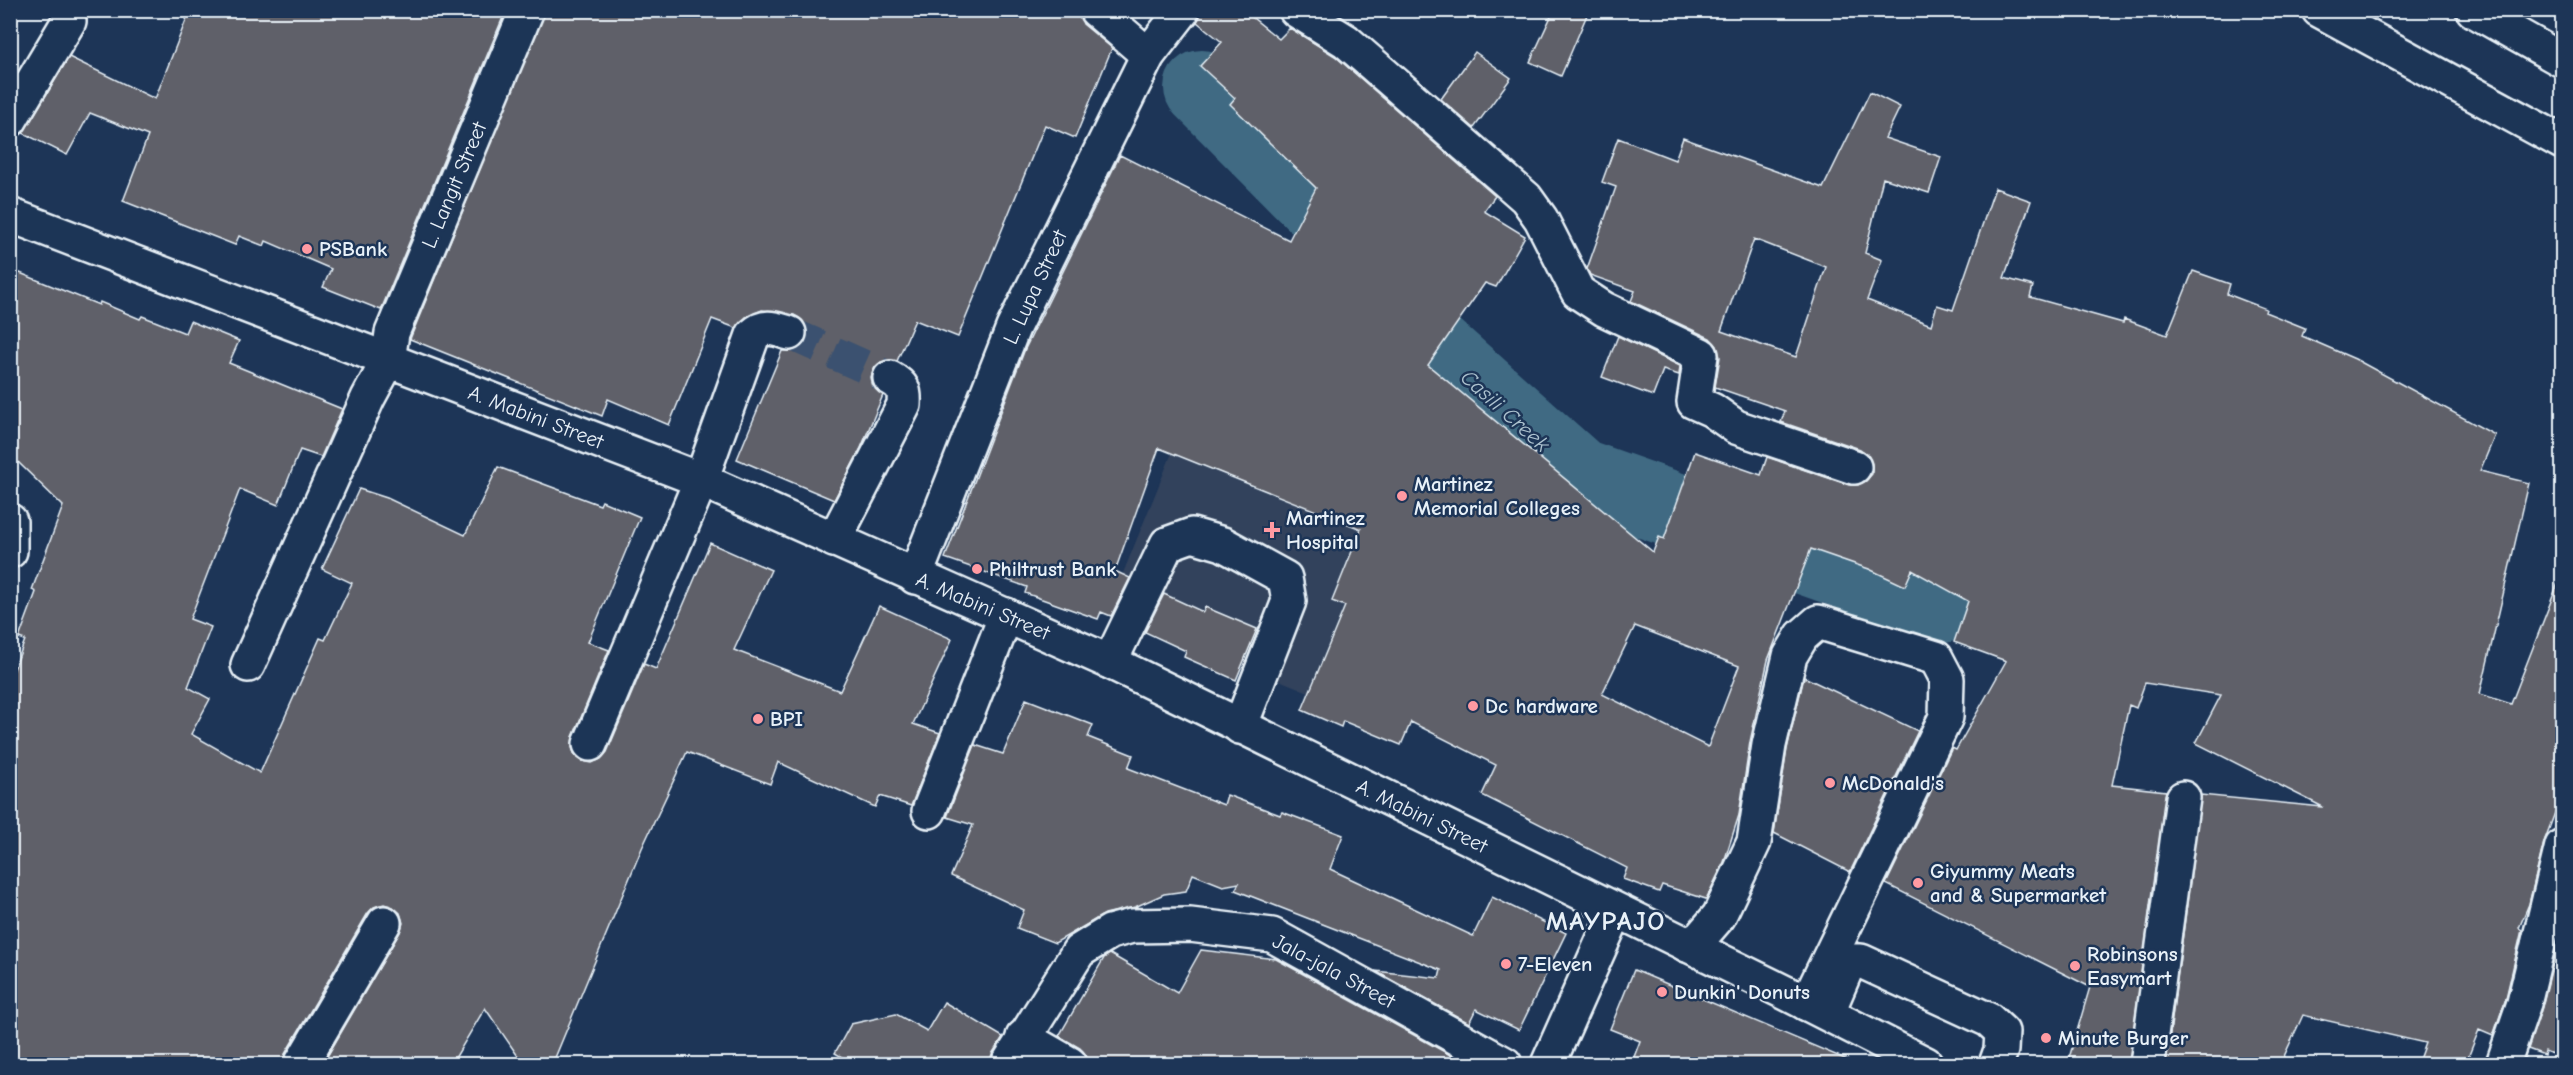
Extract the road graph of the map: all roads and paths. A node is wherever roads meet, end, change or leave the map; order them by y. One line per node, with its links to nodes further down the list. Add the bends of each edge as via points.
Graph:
1 (527, 10): 14 (main road, L. Langit Street, via 392,333)
2 (1096, 10): 8 (main road)
3 (1182, 10): 8 (main road, L. Lupa Street)
4 (1296, 10): 16 (main road, via 1346,41 1526,198 1578,292 1604,309 1701,355 1694,402 1736,427)
5 (2319, 10): 11 (main road)
6 (2474, 10): 9 (main road)
7 (69, 21): 10 (main road)
8 (1148, 55): 21 (main road, L. Lupa Street, via 1013,328)
9 (2562, 60)
10 (10, 120)
11 (2562, 142)
12 (10, 215): 14 (main road, A. Mabini Street)
13 (789, 333): 17 (main road, via 761,328 753,335)
14 (387, 361): 17 (main road, A. Mabini Street); 24 (main road, L. Langit Street)
15 (890, 378): 19 (main road, via 901,384 904,405)
16 (1854, 467)
17 (702, 480): 19 (main road, A. Mabini Street); 26 (main road)
18 (10, 521): 20 (main road)
19 (834, 540): 21 (main road, A. Mabini Street)
20 (10, 551)
21 (915, 577): 22 (main road, A. Mabini Street)
22 (1006, 615): 23 (main road, A. Mabini Street); 28 (main road)
23 (1110, 662): 25 (main road, A. Mabini Street); 25 (main road, via 1167,544 1192,535 1223,544 1285,578 1289,601)
24 (248, 665)
25 (1240, 727): 30 (main road, A. Mabini Street)
26 (590, 744)
27 (2183, 798): 41 (main road)
28 (929, 811)
29 (2562, 846): 42 (main road, via 2524,1003)
30 (1616, 910): 32 (main road, A. Mabini Street); 38 (main road)
31 (384, 923): 35 (main road)
32 (1687, 945): 33 (main road, A. Mabini Street); 33 (main road, via 1700,938 1719,916 1754,842 1769,745 1790,656 1802,636 1818,622 1936,658 1947,679 1946,717)
33 (1816, 1009): 39 (main road, A. Mabini Street); 40 (main road, via 1847,967 1860,961 1989,1020 2002,1032)
34 (1015, 1051): 36 (main road); 37 (main road, Jala-jala Street, via 1079,951 1110,932 1132,926 1190,925 1272,935)
35 (301, 1065)
36 (1070, 1065)
37 (1505, 1065)
38 (1548, 1065)
39 (1926, 1065)
40 (1996, 1065)
41 (2147, 1065)
42 (2503, 1065)

